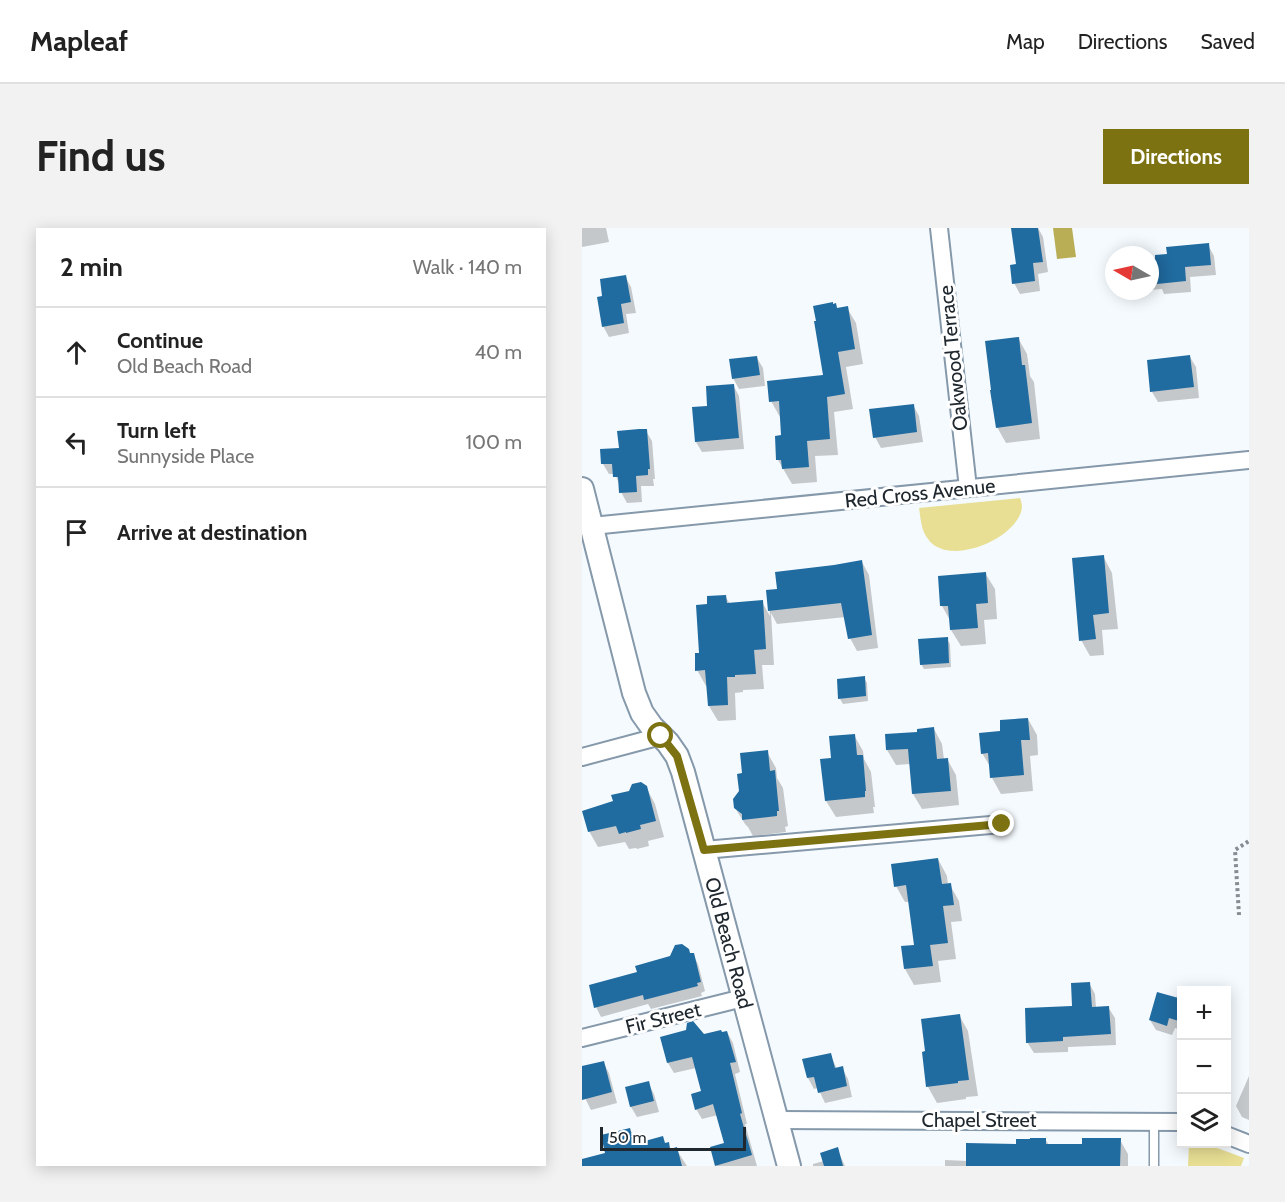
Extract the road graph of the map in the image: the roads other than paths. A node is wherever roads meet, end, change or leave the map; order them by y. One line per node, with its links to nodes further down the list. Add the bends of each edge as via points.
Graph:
1 (939, 228): 3 (street, Oakwood Terrace)
2 (1249, 460): 3 (street, Red Cross Avenue)
3 (968, 488): 5 (street, Red Cross Avenue)
4 (582, 489): 5 (street, Old Beach Road)
5 (592, 526): 6 (street, Old Beach Road, via 634,693 642,713)
6 (661, 736): 7 (street); 9 (street, Old Beach Road, via 677,756)
7 (582, 757)
8 (1002, 824): 9 (street)
9 (704, 850): 10 (street, Old Beach Road)
10 (743, 998): 11 (street, Fir Street); 12 (street, Old Beach Road)
11 (582, 1038)
12 (777, 1120): 13 (street, Chapel Street); 17 (street, Old Beach Road)
13 (1154, 1121): 14 (street, Chapel Street); 18 (lane)
14 (1177, 1122)
15 (1231, 1137): 16 (street)
16 (1249, 1144)
17 (789, 1166)
18 (1154, 1166)

